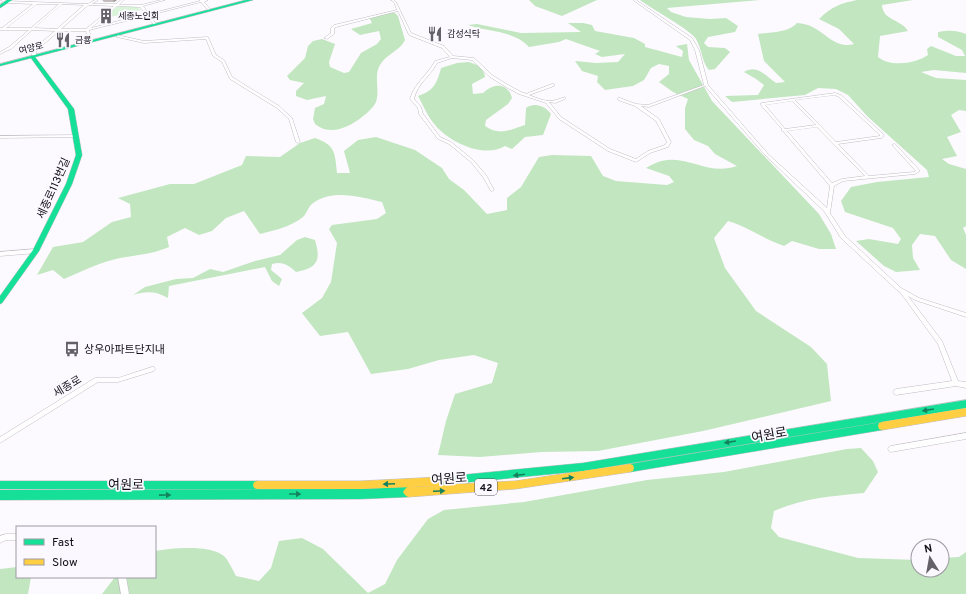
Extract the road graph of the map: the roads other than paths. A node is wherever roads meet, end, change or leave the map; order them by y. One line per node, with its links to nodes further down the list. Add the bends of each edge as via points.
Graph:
1 (97, 0): 13 (street)
2 (123, 0): 14 (street)
3 (164, 0): 15 (street)
4 (207, 0): 9 (street)
5 (243, 0): 16 (main road, 여양로)
6 (251, 0): 24 (main road, 여양로)
7 (392, 0): 17 (street)
8 (634, 0): 32 (street, via 691,39 697,50)
9 (202, 1): 16 (street); 18 (street)
10 (3, 2): 11 (street)
11 (36, 3): 12 (street); 20 (street)
12 (61, 4): 13 (street); 21 (street)
13 (88, 4): 14 (street); 22 (street)
14 (115, 5): 15 (street); 23 (street)
15 (141, 6): 18 (street)
16 (209, 9): 19 (main road, 여양로)
17 (398, 10): 25 (street, via 335,26); 29 (street, via 410,34 443,47)
18 (149, 16): 19 (street); 23 (street)
19 (155, 24): 24 (main road, 여양로)
20 (1, 30): 21 (street)
21 (30, 30): 22 (street); 27 (street, via 10,48)
22 (59, 30): 23 (street); 28 (street, via 37,48)
23 (88, 30): 26 (street)
24 (118, 35): 26 (main road, 여양로); 28 (main road, 여양로); 43 (street, via 144,42 207,38 215,56 224,61 230,78 278,107 291,119)
25 (326, 38)
26 (90, 41): 28 (main road, 여양로)
27 (0, 52)
28 (33, 56): 30 (main road, 여양로); 41 (main road, 세종로113번길, via 70,109)
29 (452, 57): 33 (street, via 473,60 491,76); 48 (street, via 436,62 434,68 424,76 412,99 439,138 450,143 472,161 485,176)
30 (0, 64)
31 (553, 85): 33 (street)
32 (706, 85): 38 (street, via 648,106); 49 (street, via 767,155)
33 (528, 95): 37 (street)
34 (564, 98): 37 (street, via 555,102)
35 (619, 99): 38 (street)
36 (793, 100): 39 (street); 40 (street, via 762,104); 44 (street, via 836,94 882,135)
37 (543, 101): 38 (street, via 547,102 560,118 609,150 636,161 649,152 667,146 669,142 658,120)
38 (636, 105)
39 (819, 126): 40 (street); 44 (street)
40 (783, 130): 47 (street)
41 (77, 136): 42 (street); 50 (main road, 세종로113번길, via 79,155 69,184)
42 (0, 137)
43 (298, 142)
44 (836, 143): 46 (street)
45 (894, 145): 46 (street, via 918,168 918,171)
46 (868, 177): 47 (street, via 842,180)
47 (832, 186): 49 (street)
48 (492, 190)
49 (828, 214): 52 (street, via 843,238)
50 (36, 252): 51 (street); 53 (main road, 세종로113번길)
51 (0, 254)
52 (901, 290): 54 (street, via 917,299); 56 (street, via 940,343)
53 (0, 301)
54 (966, 315)
55 (152, 369): 62 (street, 세종로, via 118,380 97,380)
56 (956, 383): 57 (street); 58 (street)
57 (966, 385)
58 (896, 392)
59 (966, 404): 64 (main road, 여원로 / 42, one-way to 64, via 582,467 448,481 360,485)
60 (966, 412): 66 (main road, 여원로 / 42, one-way to 60, via 360,494 515,485 592,475)
61 (966, 436): 63 (street)
62 (0, 440)
63 (891, 449)
64 (0, 485)
65 (0, 496): 66 (main road, 여원로 / 42)
66 (140, 496): 67 (main road)
67 (0, 502)
68 (16, 538): 69 (street, via 6,537)
69 (0, 540)
70 (122, 578): 71 (street)
71 (125, 594)

